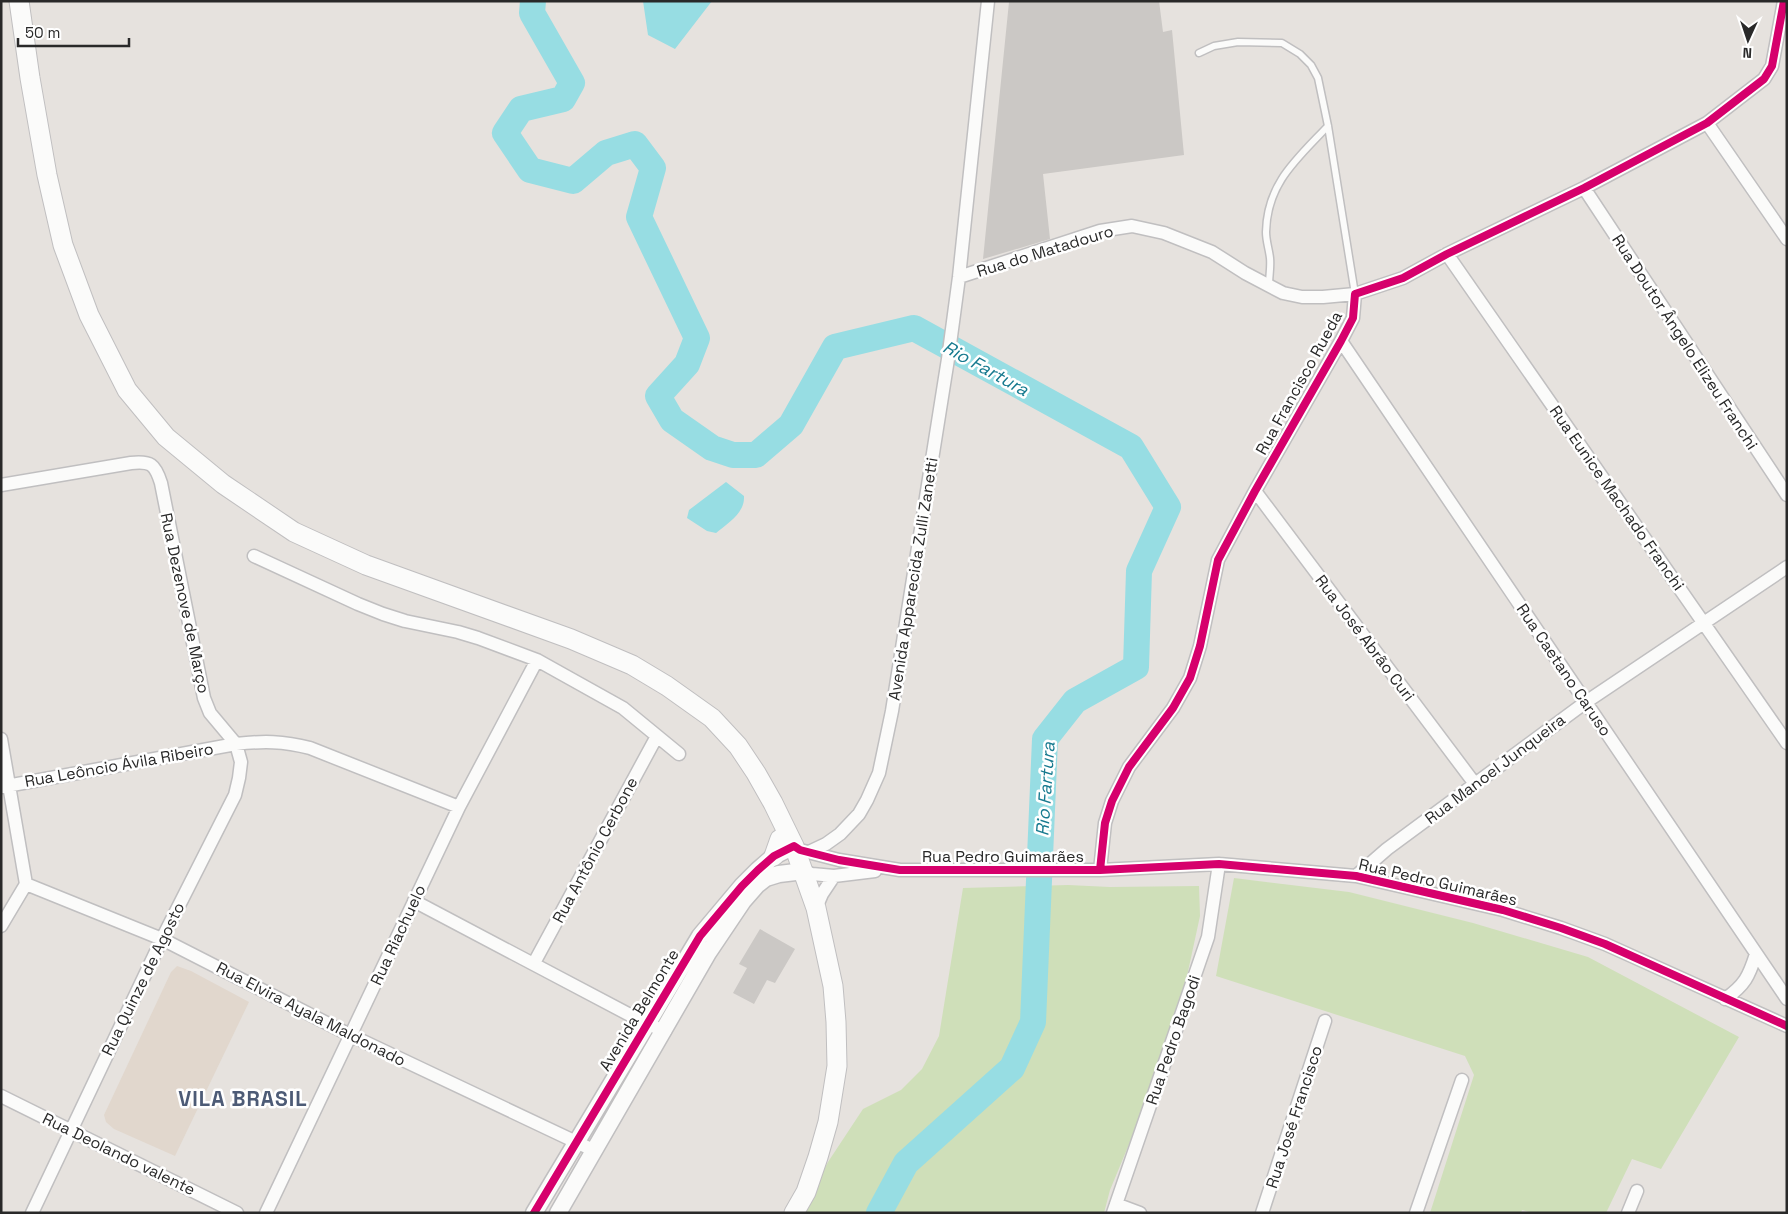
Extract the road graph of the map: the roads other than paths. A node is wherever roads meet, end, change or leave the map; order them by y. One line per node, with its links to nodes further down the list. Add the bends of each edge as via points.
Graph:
1 (19, 1): 31 (main road, via 47,175 63,245 89,315 127,390 166,437 223,484 294,532 366,565 632,665 667,686 712,718 738,746 766,789)
2 (988, 1): 10 (street, Avenida Apparecida Zulli Zanetti)
3 (1786, 1): 5 (street, via 1772,66 1764,79)
4 (1199, 53): 6 (lane, via 1214,46 1238,42 1282,44 1300,54 1318,78)
5 (1707, 123): 7 (street); 8 (street)
6 (1328, 126): 11 (lane, via 1292,164 1277,186 1268,209); 12 (lane)
7 (1584, 188): 9 (street); 16 (street, Rua Doutor Ângelo Elizeu Franchi)
8 (1787, 239)
9 (1447, 254): 12 (street, via 1402,278); 19 (street, Rua Eunice Machado Franchi)
10 (959, 277): 11 (street, Rua do Matadouro, via 1100,231 1132,226 1164,233 1212,252); 30 (street, Avenida Apparecida Zulli Zanetti, via 892,711 879,773 859,814)
11 (1269, 285): 12 (street, Rua do Matadouro, via 1283,293 1302,297)
12 (1355, 294): 13 (street, Rua Francisco Rueda, via 1353,318)
13 (1341, 341): 15 (street, Rua Francisco Rueda); 21 (street, Rua Caetano Caruso)
14 (1, 485): 25 (street, Rua Dezenove de Março, via 142,462 152,464 161,483 204,698 210,712)
15 (1255, 492): 27 (street, Rua José Abrão Curi); 35 (street, Rua Francisco Rueda, via 1218,560 1190,678 1173,708 1129,767 1112,801 1105,823)
16 (1787, 495)
17 (254, 556): 20 (street, via 383,614 458,632)
18 (1787, 567): 19 (street, Rua Manoel Junqueira)
19 (1704, 623): 21 (street, Rua Manoel Junqueira); 24 (street, Rua Eunice Machado Franchi)
20 (537, 660): 22 (street, via 623,708); 29 (street, Rua Riachuelo)
21 (1586, 702): 27 (street, Rua Manoel Junqueira); 44 (street, Rua Caetano Caruso)
22 (657, 736): 26 (street); 46 (street, Rua Antônio Cerbone)
23 (1, 739): 28 (street)
24 (1787, 743)
25 (236, 744): 28 (street, Rua Leôncio Ávila Ribeiro); 29 (street, Rua Leôncio Ávila Ribeiro, via 288,742 310,748); 43 (street, Rua Quinze de Agosto, via 241,762 235,795)
26 (679, 754)
27 (1475, 784): 38 (street, Rua Manoel Junqueira)
28 (6, 786): 39 (street)
29 (459, 807): 40 (street, Rua Riachuelo)
30 (840, 834): 31 (street, Avenida Apparecida Zulli Zanetti, via 826,844); 32 (street)
31 (788, 849): 32 (street, Rua Pedro Guimarães); 36 (main road); 50 (street, Avenida Belmonte, via 742,886 700,936)
32 (827, 857): 34 (street, Rua Pedro Guimarães); 37 (street, via 826,868)
33 (1218, 864): 35 (street, Rua Pedro Guimarães); 38 (street, Rua Pedro Guimarães); 60 (street, Rua Pedro Bagodi, via 1208,937)
34 (900, 870): 35 (street, Rua Pedro Guimarães); 37 (street)
35 (1100, 870)
36 (798, 872): 37 (street); 41 (main road); 45 (main road); 52 (street, Avenida Belmonte, via 766,878 743,901 708,953)
37 (834, 876): 41 (street)
38 (1356, 876): 47 (street, Rua Pedro Guimarães, via 1503,910 1561,928 1605,944)
39 (26, 884): 42 (street); 43 (street, Rua Elvira Ayala Maldonado)
40 (414, 901): 46 (street); 53 (street, Rua Riachuelo)
41 (816, 908): 45 (main road)
42 (1, 926)
43 (162, 939): 53 (street, Rua Elvira Ayala Maldonado); 56 (street, Rua Quinze de Agosto)
44 (1756, 954): 47 (street, via 1745,983); 48 (street, Rua Caetano Caruso)
45 (827, 958): 66 (main road, via 833,986 837,1066 828,1122 818,1157 806,1192)
46 (534, 964): 50 (street)
47 (1725, 999): 51 (street, Rua Pedro Guimarães)
48 (1787, 999)
49 (1325, 1021): 68 (street, Rua José Francisco)
50 (647, 1024): 52 (street); 57 (street, Avenida Belmonte)
51 (1787, 1026)
52 (664, 1030): 58 (street, Avenida Belmonte)
53 (350, 1035): 57 (street, Rua Elvira Ayala Maldonado); 63 (street, Rua Riachuelo)
54 (1462, 1080): 69 (street)
55 (1, 1096): 56 (street, Rua Deolando valente)
56 (71, 1131): 61 (street, Rua Quinze de Agosto); 62 (street, Rua Deolando valente)
57 (575, 1142): 58 (street, Rua Elvira Ayala Maldonado); 64 (street, Avenida Belmonte)
58 (593, 1150): 65 (street, Avenida Belmonte)
59 (1637, 1191): 70 (street)
60 (1114, 1208): 67 (street)
61 (32, 1213)
62 (237, 1213)
63 (266, 1213)
64 (534, 1213)
65 (558, 1213)
66 (794, 1213)
67 (1140, 1213)
68 (1262, 1213)
69 (1416, 1213)
70 (1628, 1213)

